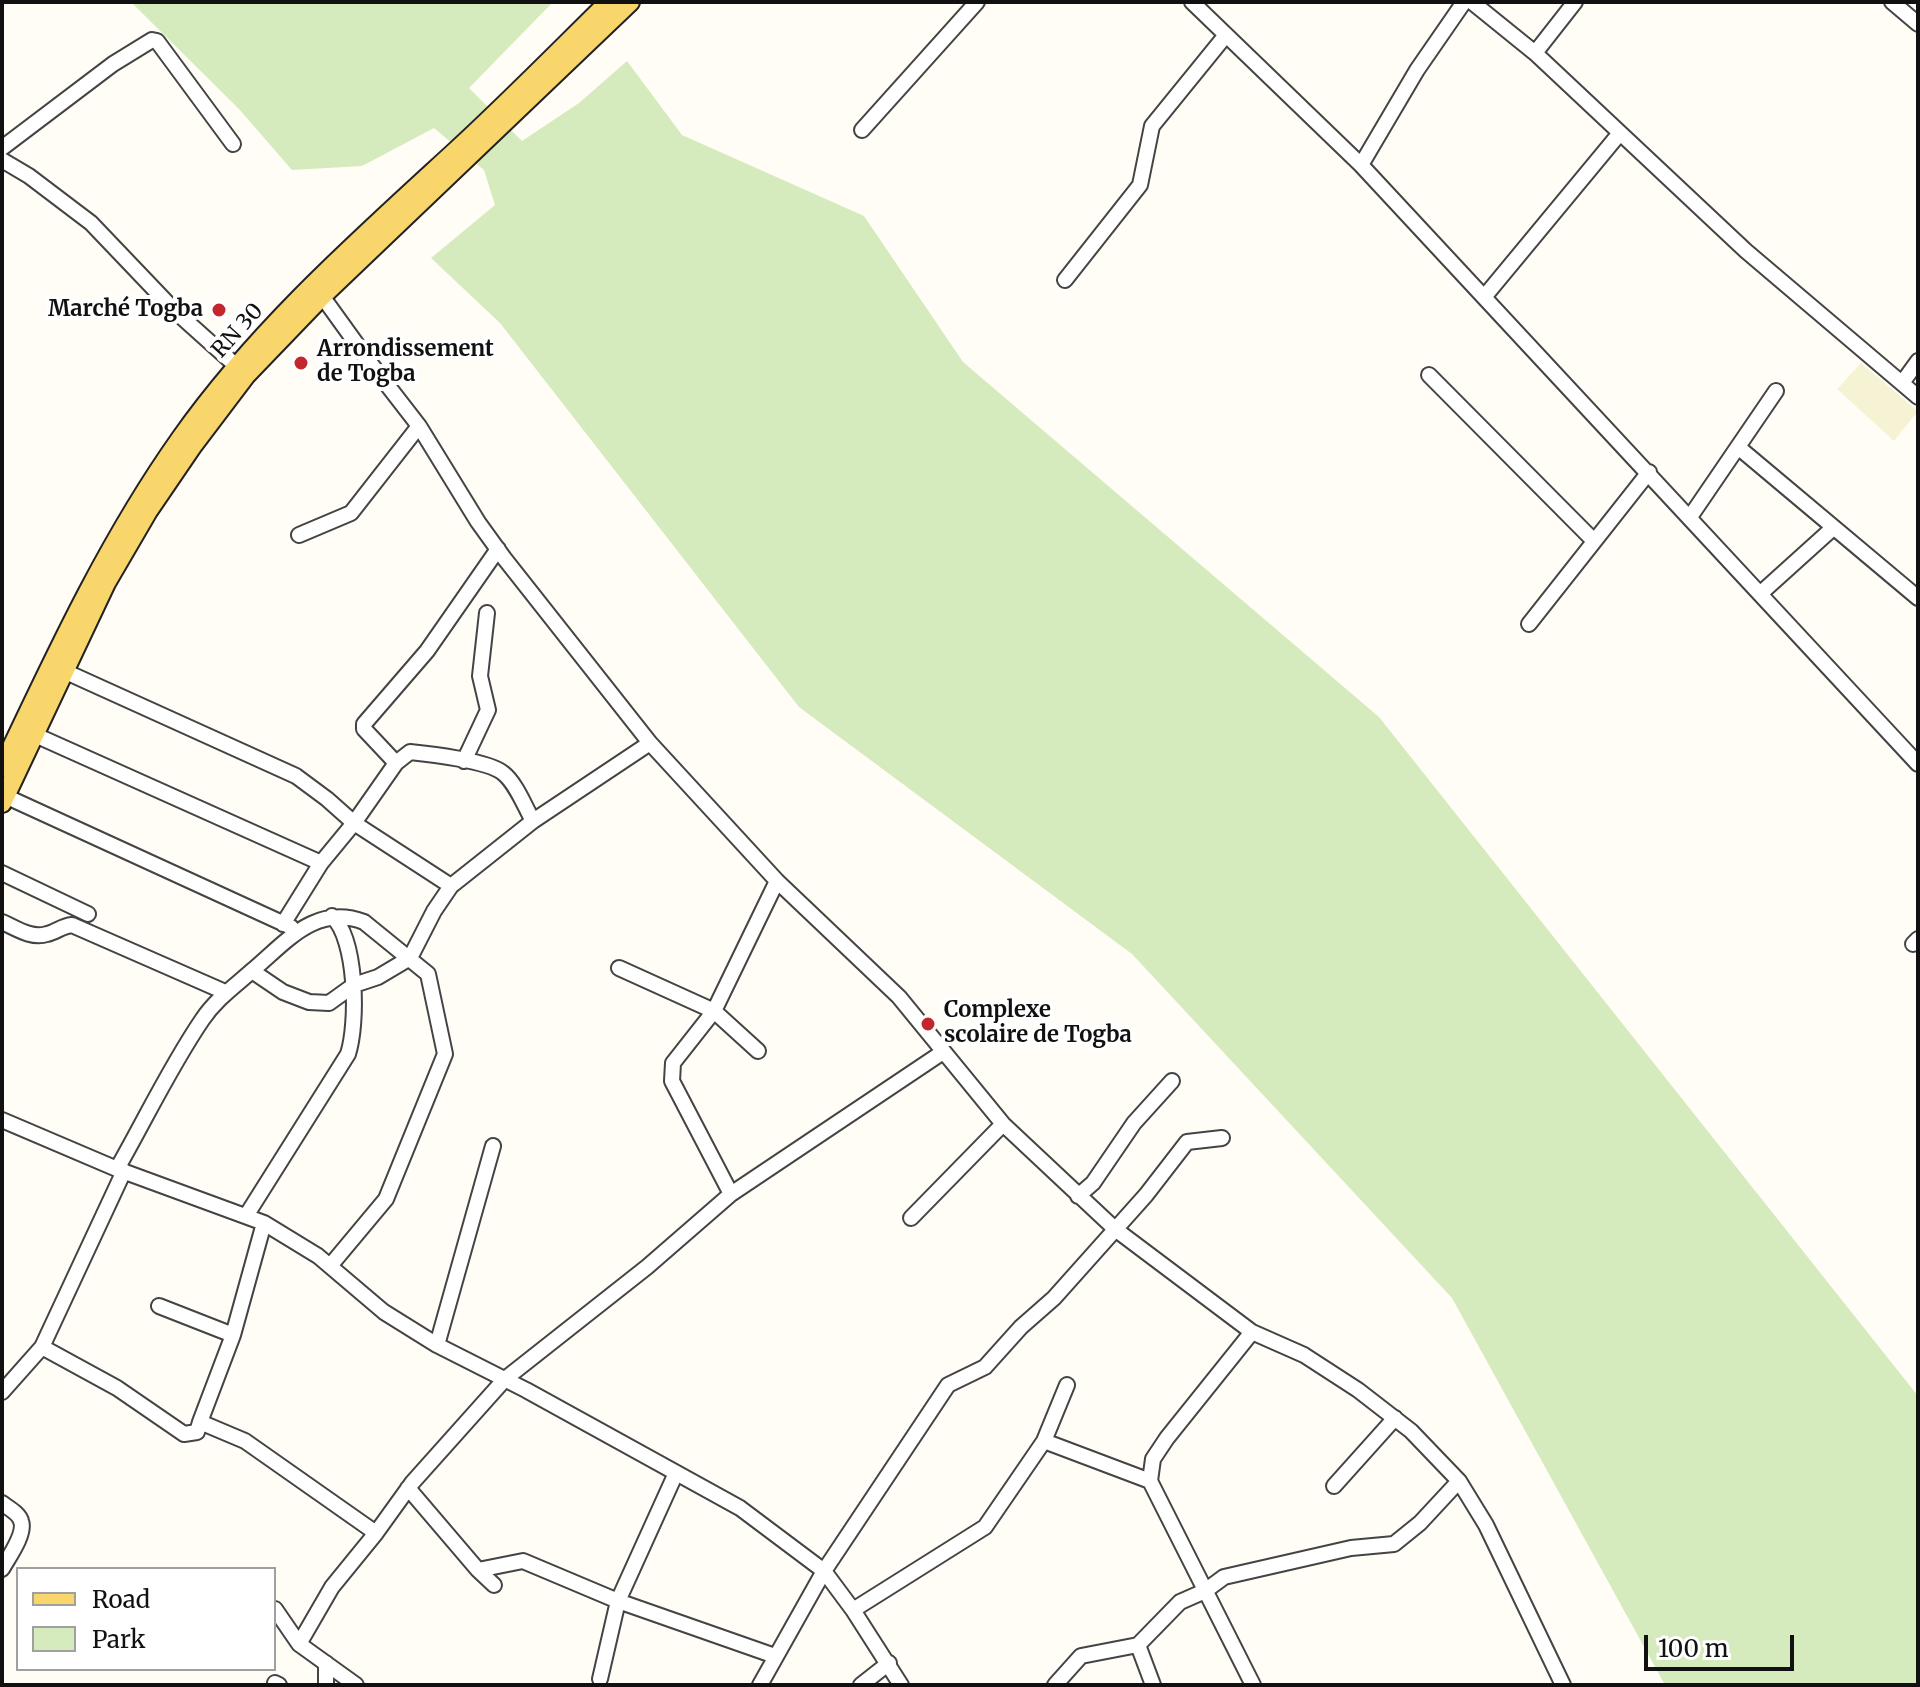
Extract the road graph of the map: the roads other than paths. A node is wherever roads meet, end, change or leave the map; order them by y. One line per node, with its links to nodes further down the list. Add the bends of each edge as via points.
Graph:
1 (609, 2): 12 (main road, RN 30 / RN 30)
2 (630, 2): 12 (main road, RN 30)
3 (977, 2): 13 (street)
4 (1192, 2): 10 (street)
5 (1464, 2): 19 (street)
6 (1472, 2): 11 (street)
7 (1575, 2): 11 (street)
8 (1892, 2): 9 (street)
9 (1918, 24)
10 (1226, 35): 19 (street); 20 (street, via 1152,126 1140,185)
11 (1535, 53): 14 (street)
12 (505, 114): 17 (main road, RN 30 / RN 30)
13 (862, 130)
14 (1620, 133): 22 (street); 26 (street, via 1746,251)
15 (233, 144): 16 (street, via 152,40)
16 (2, 148)
17 (460, 157): 21 (main road, RN 30); 24 (main road, RN 30 / RN 30, via 372,226 313,283)
18 (2, 160): 24 (street, via 91,223 175,311)
19 (1361, 165): 22 (street)
20 (1065, 280)
21 (322, 296): 24 (main road, RN 30); 29 (street)
22 (1485, 296): 31 (street)
23 (1918, 361): 26 (street)
24 (242, 371): 41 (main road, RN 30, via 148,511); 47 (main road, RN 30 / RN 30, via 182,437 94,576)
25 (1429, 375): 35 (street)
26 (1902, 383): 28 (street)
27 (1776, 391): 30 (street)
28 (1918, 397)
29 (419, 426): 34 (street, via 351,513); 36 (street)
30 (1738, 447): 32 (street); 33 (street)
31 (1649, 472): 32 (street); 35 (street)
32 (1690, 517): 37 (street)
33 (1833, 528): 37 (street); 38 (street)
34 (299, 535)
35 (1594, 541): 40 (street)
36 (498, 549): 43 (street); 45 (street, via 427,651 364,724)
37 (1761, 593): 46 (street)
38 (1918, 598)
39 (487, 613): 44 (street, via 480,676 488,710)
40 (1529, 624)
41 (64, 671): 42 (main road, RN 30); 50 (street, via 296,776)
42 (33, 734): 48 (main road, RN 30); 51 (street)
43 (650, 743): 49 (street); 53 (street)
44 (464, 761): 45 (street, via 410,752); 49 (street, via 506,775)
45 (396, 763): 50 (street)
46 (1918, 764)
47 (2, 768)
48 (4, 799): 58 (street)
49 (533, 821): 54 (street)
50 (354, 823): 51 (street); 54 (street)
51 (321, 863): 58 (street)
52 (2, 873): 55 (street)
53 (777, 881): 65 (street); 67 (street, via 899,997)
54 (451, 886): 60 (street)
55 (88, 914)
56 (332, 916): 59 (street); 60 (street, via 364,922); 63 (street, via 344,932)
57 (2, 922): 64 (street, via 35,936 72,925)
58 (283, 924): 59 (street)
59 (298, 931): 62 (street)
60 (410, 958): 63 (street); 80 (street, via 431,978 445,1054 386,1199)
61 (619, 968): 65 (street)
62 (252, 971): 63 (street, via 309,1002 329,1003); 64 (street)
63 (354, 985): 76 (street, via 348,1054)
64 (225, 992): 73 (street, via 201,1021)
65 (714, 1011): 66 (street); 74 (street, via 673,1063 672,1081)
66 (758, 1051)
67 (943, 1052): 70 (street); 74 (street)
68 (1172, 1081): 75 (street)
69 (2, 1120): 73 (street)
70 (1003, 1124): 75 (street); 77 (street)
71 (1222, 1138): 79 (street, via 1187,1142)
72 (493, 1146): 84 (street)
73 (121, 1170): 76 (street); 85 (street)
74 (731, 1194): 86 (street)
75 (1078, 1196): 79 (street)
76 (246, 1216): 78 (street)
77 (911, 1218)
78 (264, 1223): 80 (street); 83 (street)
79 (1115, 1229): 82 (street); 101 (street, via 985,1367 948,1385)
80 (330, 1266): 84 (street, via 384,1312)
81 (159, 1306): 83 (street)
82 (1252, 1332): 89 (street, via 1304,1355); 93 (street, via 1167,1438 1153,1459)
83 (233, 1335): 90 (street)
84 (437, 1345): 86 (street)
85 (42, 1347): 88 (street); 90 (street, via 117,1388 184,1434 197,1432)
86 (505, 1379): 92 (street); 96 (street)
87 (1067, 1385): 91 (street)
88 (2, 1392)
89 (1395, 1418): 94 (street); 95 (street)
90 (200, 1422): 98 (street, via 245,1441)
91 (1044, 1441): 93 (street); 106 (street, via 985,1527)
92 (676, 1473): 101 (street, via 740,1508); 104 (street)
93 (1150, 1481): 103 (street)
94 (1459, 1481): 103 (street, via 1394,1544 1351,1548 1224,1577); 121 (street, via 1486,1525)
95 (1334, 1486)
96 (408, 1488): 98 (street); 100 (street)
97 (2, 1503): 99 (street, via 18,1515 22,1529)
98 (376, 1533): 107 (street, via 332,1587)
99 (2, 1569)
100 (478, 1570): 102 (street); 104 (street, via 523,1561)
101 (824, 1571): 106 (street); 109 (street)
102 (494, 1585)
103 (1205, 1591): 108 (street, via 1180,1602); 120 (street)
104 (618, 1601): 109 (street); 112 (street)
105 (276, 1610): 107 (street)
106 (853, 1610): 111 (street)
107 (299, 1644): 110 (street)
108 (1138, 1645): 118 (street, via 1081,1656); 119 (street)
109 (775, 1656): 115 (street)
110 (326, 1663): 113 (street); 114 (street)
111 (889, 1663): 116 (street); 117 (street)
112 (600, 1679)
113 (326, 1685)
114 (356, 1685)
115 (760, 1685)
116 (861, 1685)
117 (901, 1685)
118 (1055, 1685)
119 (1153, 1685)
120 (1253, 1685)
121 (1563, 1685)

